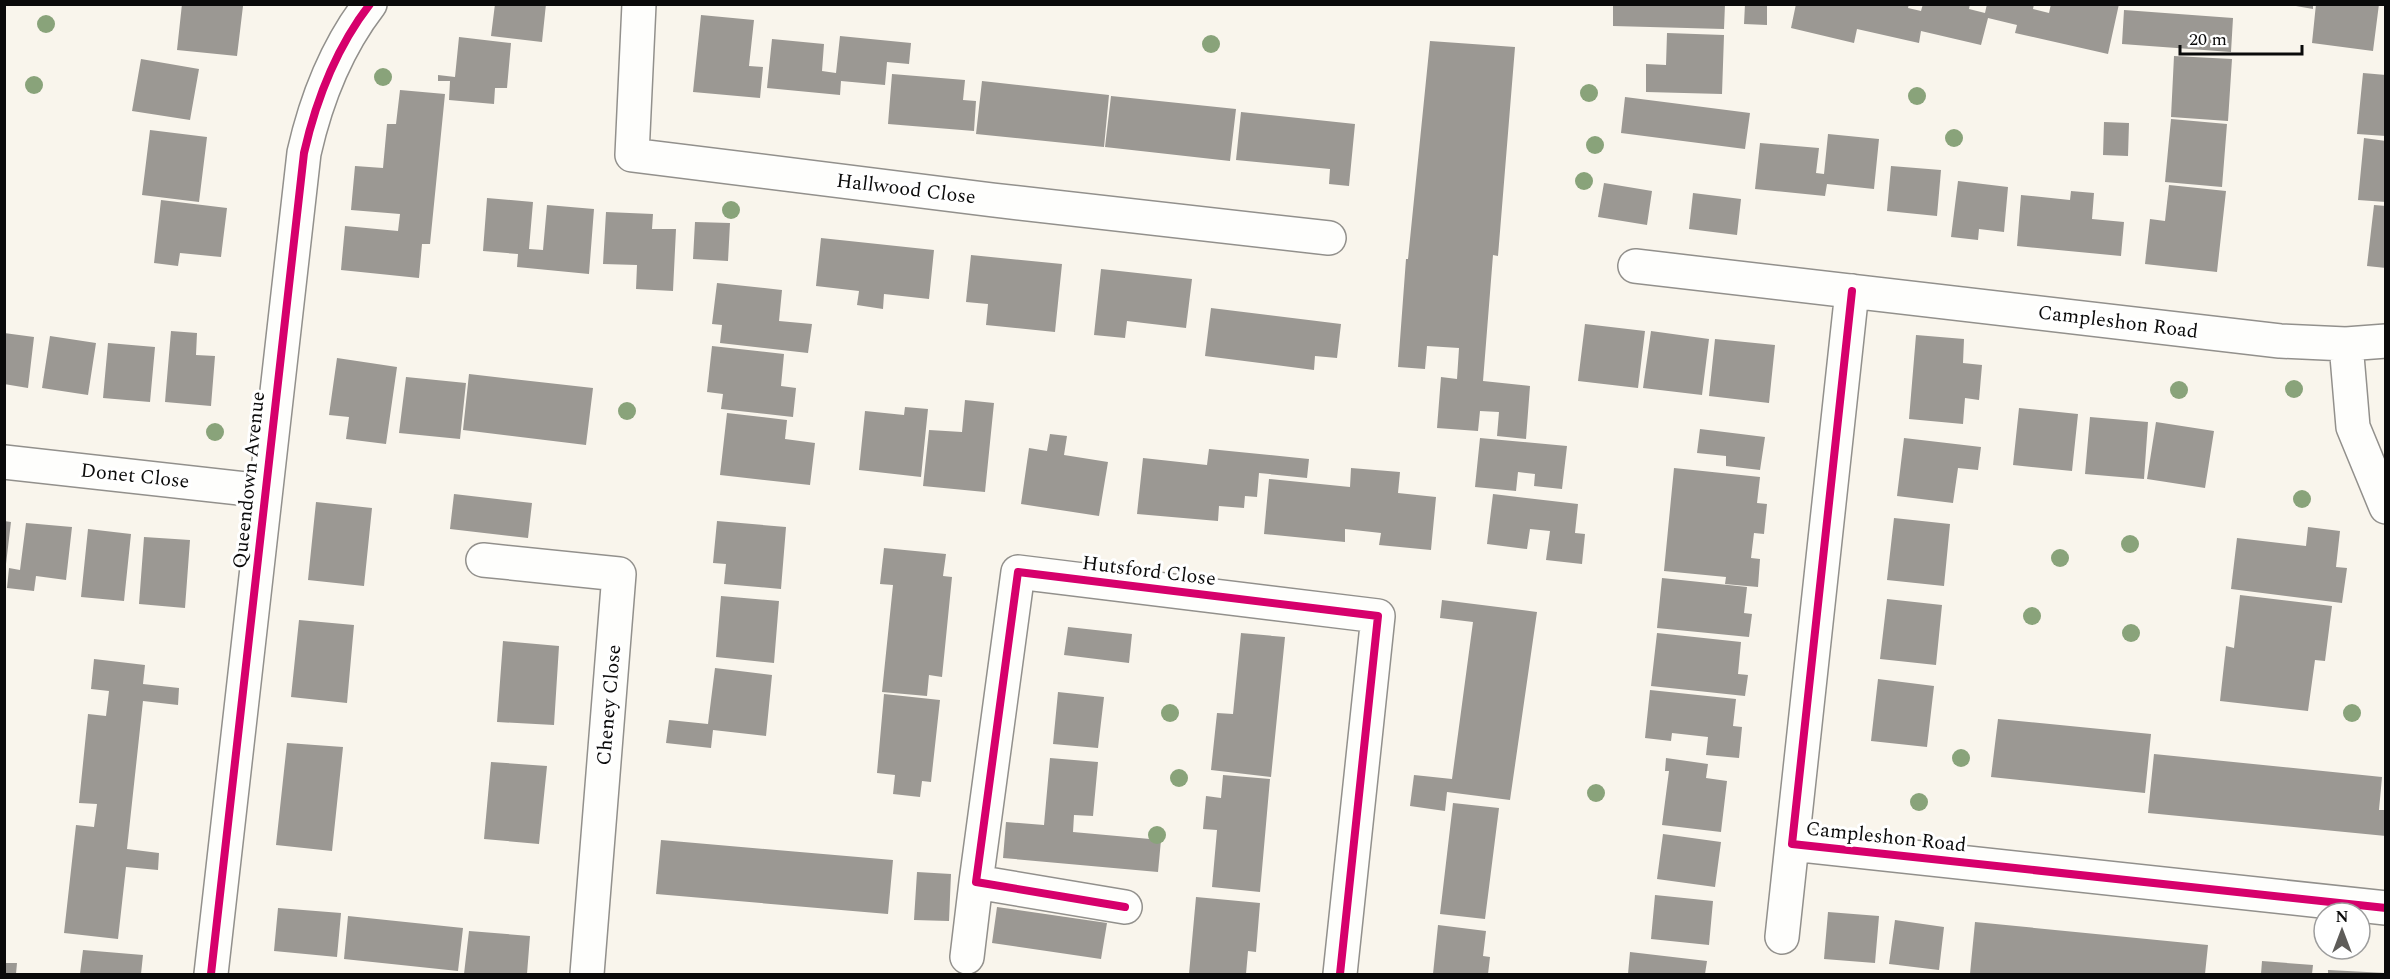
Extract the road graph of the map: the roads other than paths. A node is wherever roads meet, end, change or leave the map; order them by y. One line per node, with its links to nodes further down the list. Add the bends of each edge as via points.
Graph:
1 (370, 4): 9 (street, Queendown Avenue, via 343,47 321,94 304,153)
2 (639, 4): 3 (street, Hallwood Close, via 632,155)
3 (1329, 238)
4 (1635, 266): 5 (street, Campleshon Road)
5 (1852, 291): 7 (street, Campleshon Road, via 2280,341); 12 (street, Campleshon Road)
6 (2385, 342): 7 (street, Campleshon Road)
7 (2346, 344): 10 (street, via 2353,427)
8 (4, 462): 9 (street, Donet Close)
9 (265, 491): 18 (street, Queendown Avenue)
10 (2385, 507)
11 (483, 560): 19 (street, Cheney Close, via 619,574)
12 (1792, 844): 15 (street, Campleshon Road); 16 (street, Campleshon Road)
13 (976, 882): 14 (street); 17 (street, Hutsford Close); 20 (street, Hutsford Close, via 1018,572 1378,616)
14 (1125, 907)
15 (2385, 908)
16 (1782, 938)
17 (967, 957)
18 (211, 975)
19 (587, 975)
20 (1340, 975)

